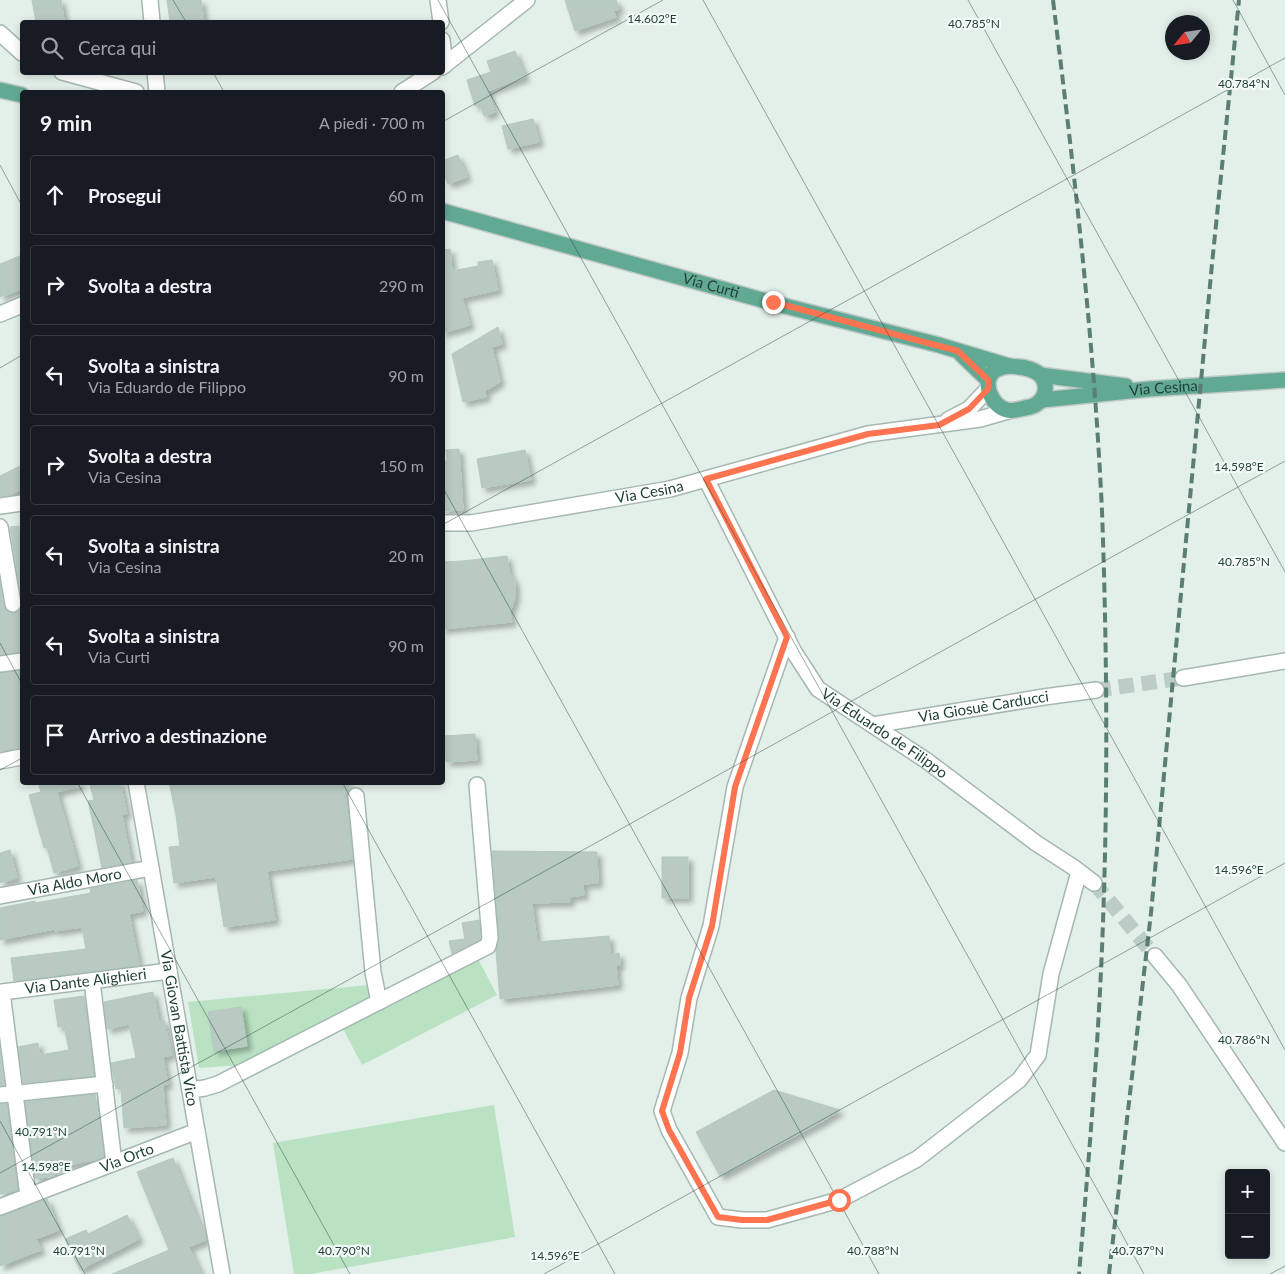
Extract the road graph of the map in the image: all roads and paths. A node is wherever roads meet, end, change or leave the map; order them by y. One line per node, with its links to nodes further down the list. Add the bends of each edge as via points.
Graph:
1 (150, 0): 4 (street)
2 (438, 0): 5 (street)
3 (527, 0): 8 (street)
4 (152, 20)
5 (441, 20)
6 (0, 33): 7 (street)
7 (20, 52)
8 (445, 64)
9 (73, 75): 13 (street)
10 (156, 75): 14 (street)
11 (429, 75): 15 (street)
12 (0, 90): 16 (main road)
13 (129, 90)
14 (157, 90)
15 (405, 90)
16 (20, 95)
17 (445, 212): 20 (main road, Via Curti)
18 (20, 306): 19 (street)
19 (0, 314)
20 (958, 351): 21 (main road, Via Curti); 24 (main road)
21 (1009, 366): 22 (main road); 24 (main road, Via Cesina, via 992,372)
22 (1040, 375): 25 (main road); 26 (main road, via 1045,393)
23 (1285, 380): 25 (main road, Via Cesina)
24 (988, 384): 27 (main road, via 993,400); 28 (street, Via Cesina, via 969,409)
25 (1149, 389): 26 (main road, Via Cesina)
26 (1042, 400): 27 (main road, Via Cesina, via 1034,406)
27 (1008, 411): 28 (street)
28 (939, 425): 29 (street, Via Cesina, via 868,434)
29 (706, 479): 32 (street, Via Cesina, via 670,489 471,524); 35 (street, Via Eduardo de Filippo)
30 (20, 503): 31 (street)
31 (0, 506)
32 (445, 523)
33 (0, 527): 34 (street)
34 (13, 604)
35 (787, 637): 41 (street, Via Eduardo de Filippo, via 818,689); 48 (street, via 735,787 712,926 689,998 680,1053 662,1111 669,1130 718,1217 767,1220 839,1200 917,1159 1019,1080 1038,1055 1051,974)
36 (20, 661): 38 (street)
37 (1285, 661): 39 (street)
38 (0, 664)
39 (1183, 678)
40 (1096, 690): 41 (street, Via Giosuè Carducci)
41 (873, 725): 48 (street, Via Eduardo de Filippo, via 928,761)
42 (20, 757): 43 (street)
43 (0, 761)
44 (137, 785): 47 (street, Via Giovan Battista Vico)
45 (477, 785): 54 (street, via 490,938 488,946)
46 (356, 796): 54 (street, via 373,972)
47 (151, 868): 50 (street, Via Aldo Moro); 52 (street, Via Giovan Battista Vico)
48 (1079, 872): 49 (street, Via Eduardo de Filippo)
49 (1094, 883)
50 (0, 896)
51 (1155, 956): 59 (street, via 1179,985)
52 (169, 971): 53 (street, Via Dante Alighieri); 56 (street, Via Giovan Battista Vico)
53 (92, 981): 55 (street); 57 (street, Via Dante Alighieri, via 2,992)
54 (379, 1002): 56 (street, via 218,1084)
55 (105, 1084): 57 (street); 60 (street)
56 (190, 1090): 58 (street, Via Giovan Battista Vico)
57 (8, 1095): 61 (street)
58 (197, 1131): 60 (street, Via Orto); 63 (street, Via Giovan Battista Vico)
59 (1285, 1143)
60 (114, 1163): 61 (street, Via Orto)
61 (28, 1196): 62 (street, Via Orto)
62 (0, 1207)
63 (222, 1274)

